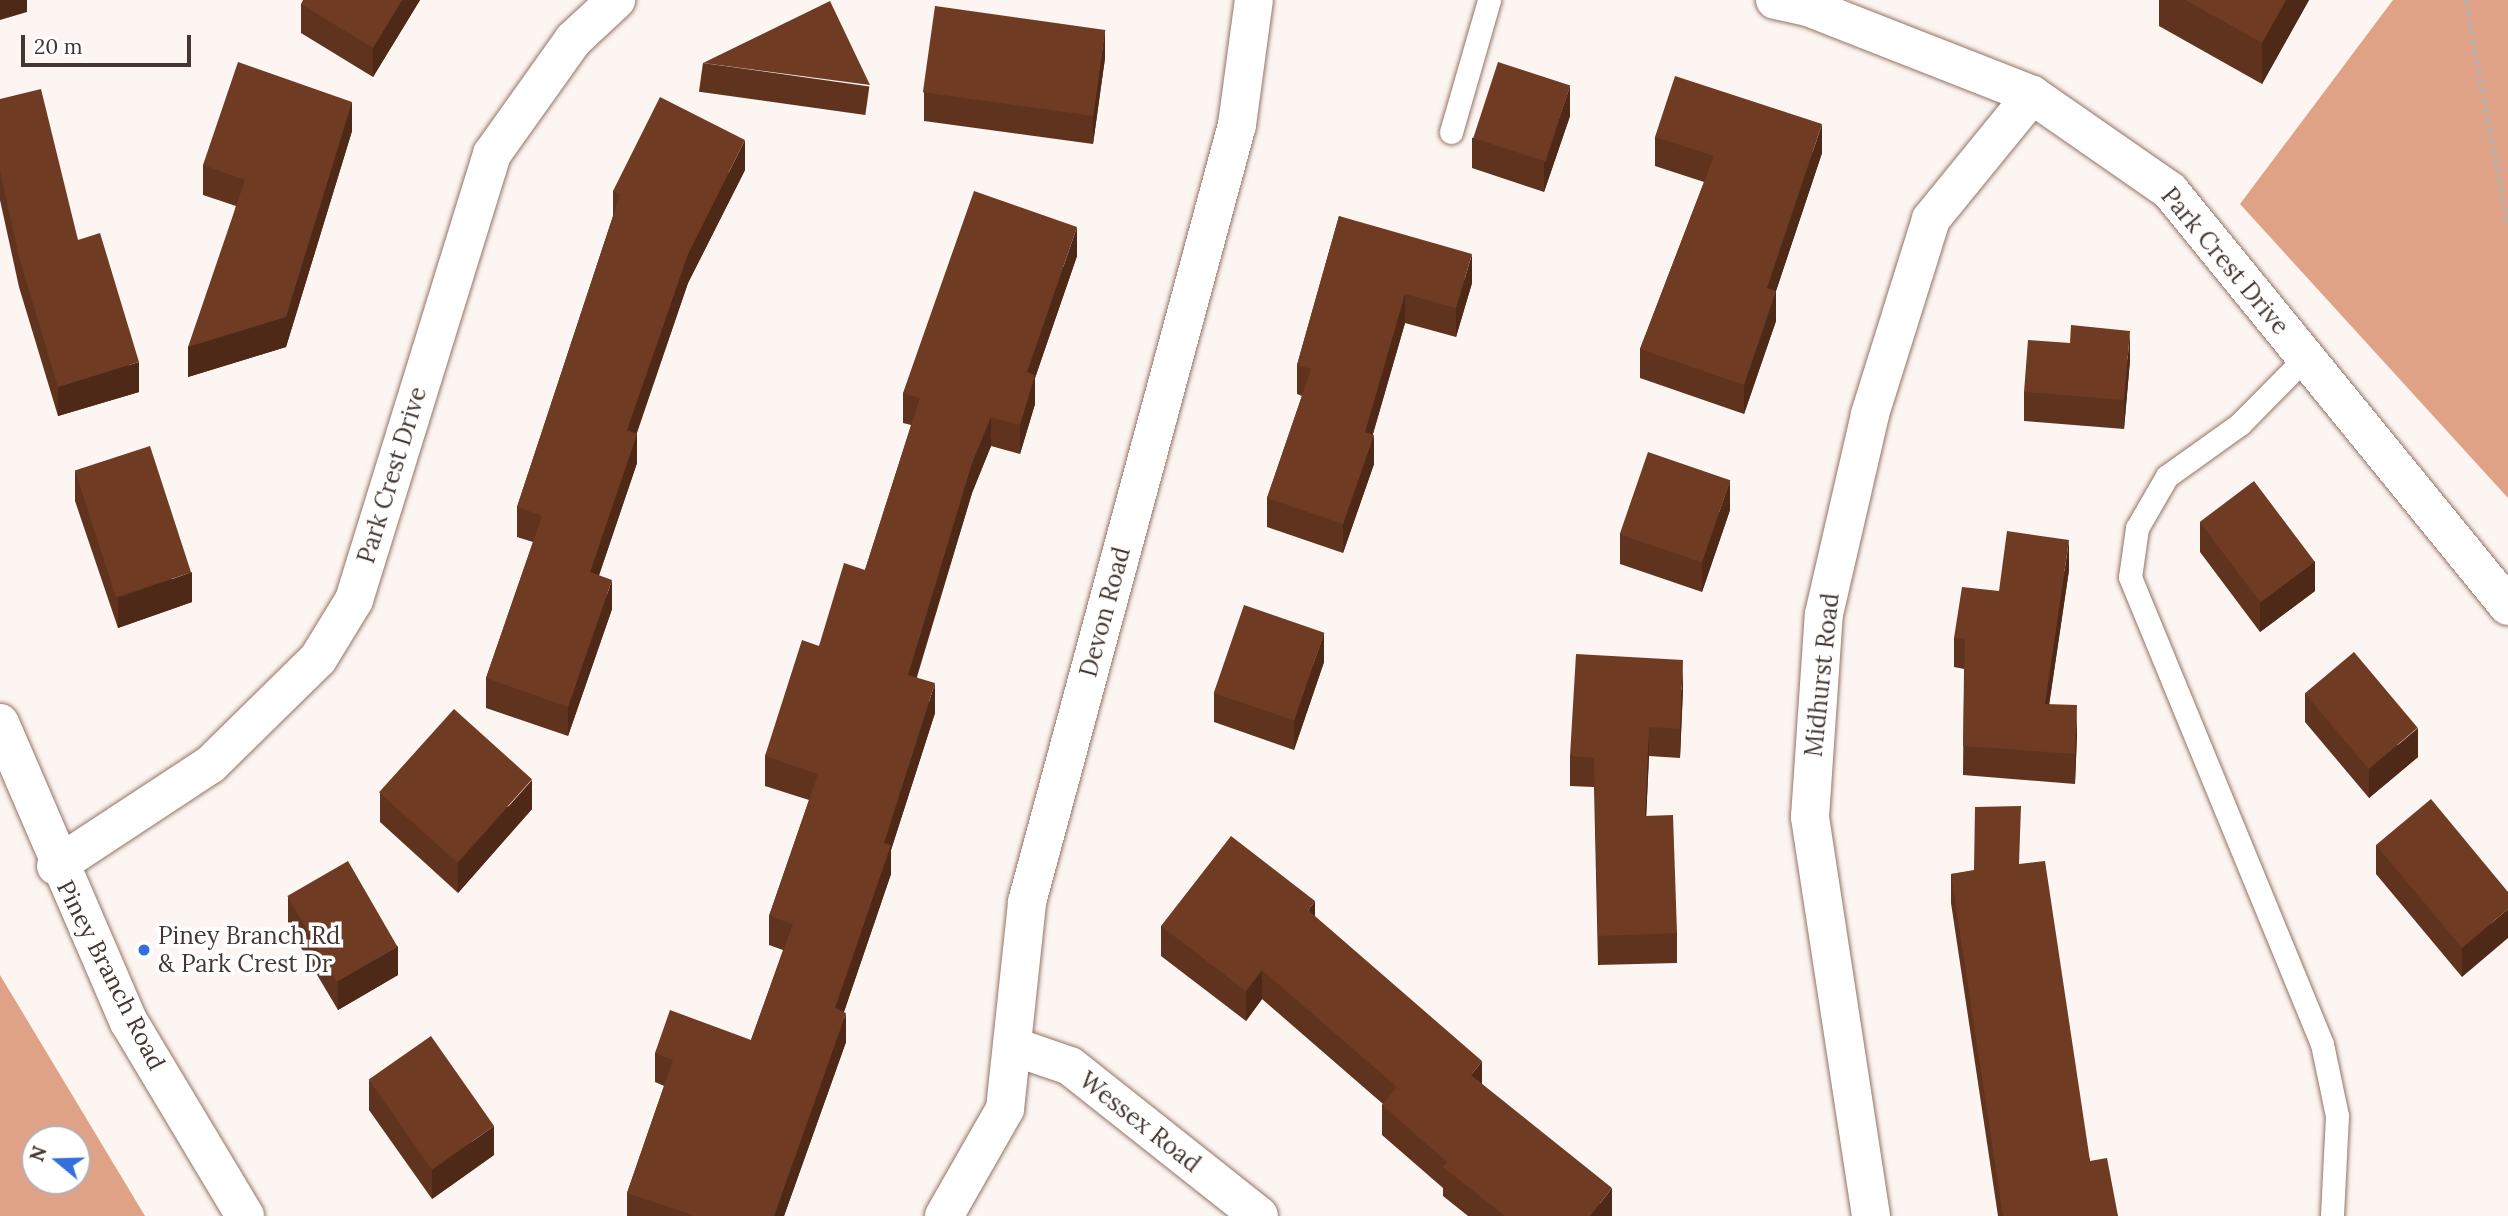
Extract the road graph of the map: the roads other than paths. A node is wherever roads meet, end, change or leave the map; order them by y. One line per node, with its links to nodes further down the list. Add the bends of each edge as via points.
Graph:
1 (616, 0): 10 (street, Park Crest Drive, via 573,40 492,154 354,600 318,659 210,765)
2 (1255, 0): 11 (street, Devon Road, via 1237,125 1027,902)
3 (1489, 0): 6 (lane)
4 (1775, 0): 5 (street, Park Crest Drive, via 1808,7)
5 (2032, 96): 7 (street, Park Crest Drive, via 2170,191); 15 (street, Midhurst Road, via 1931,219 1870,415 1824,614 1810,817)
6 (1451, 132)
7 (2306, 357): 8 (street, Park Crest Drive); 16 (lane, via 2240,424 2167,476 2137,528 2130,577 2322,1044 2337,1116)
8 (2508, 606)
9 (0, 723): 10 (street, Piney Branch Road)
10 (56, 866): 12 (street, Piney Branch Road, via 128,1022)
11 (1012, 1046): 13 (street, Devon Road, via 1005,1109); 14 (street, Wessex Road, via 1070,1066)
12 (245, 1216)
13 (944, 1216)
14 (1259, 1216)
15 (1871, 1216)
16 (2332, 1216)

